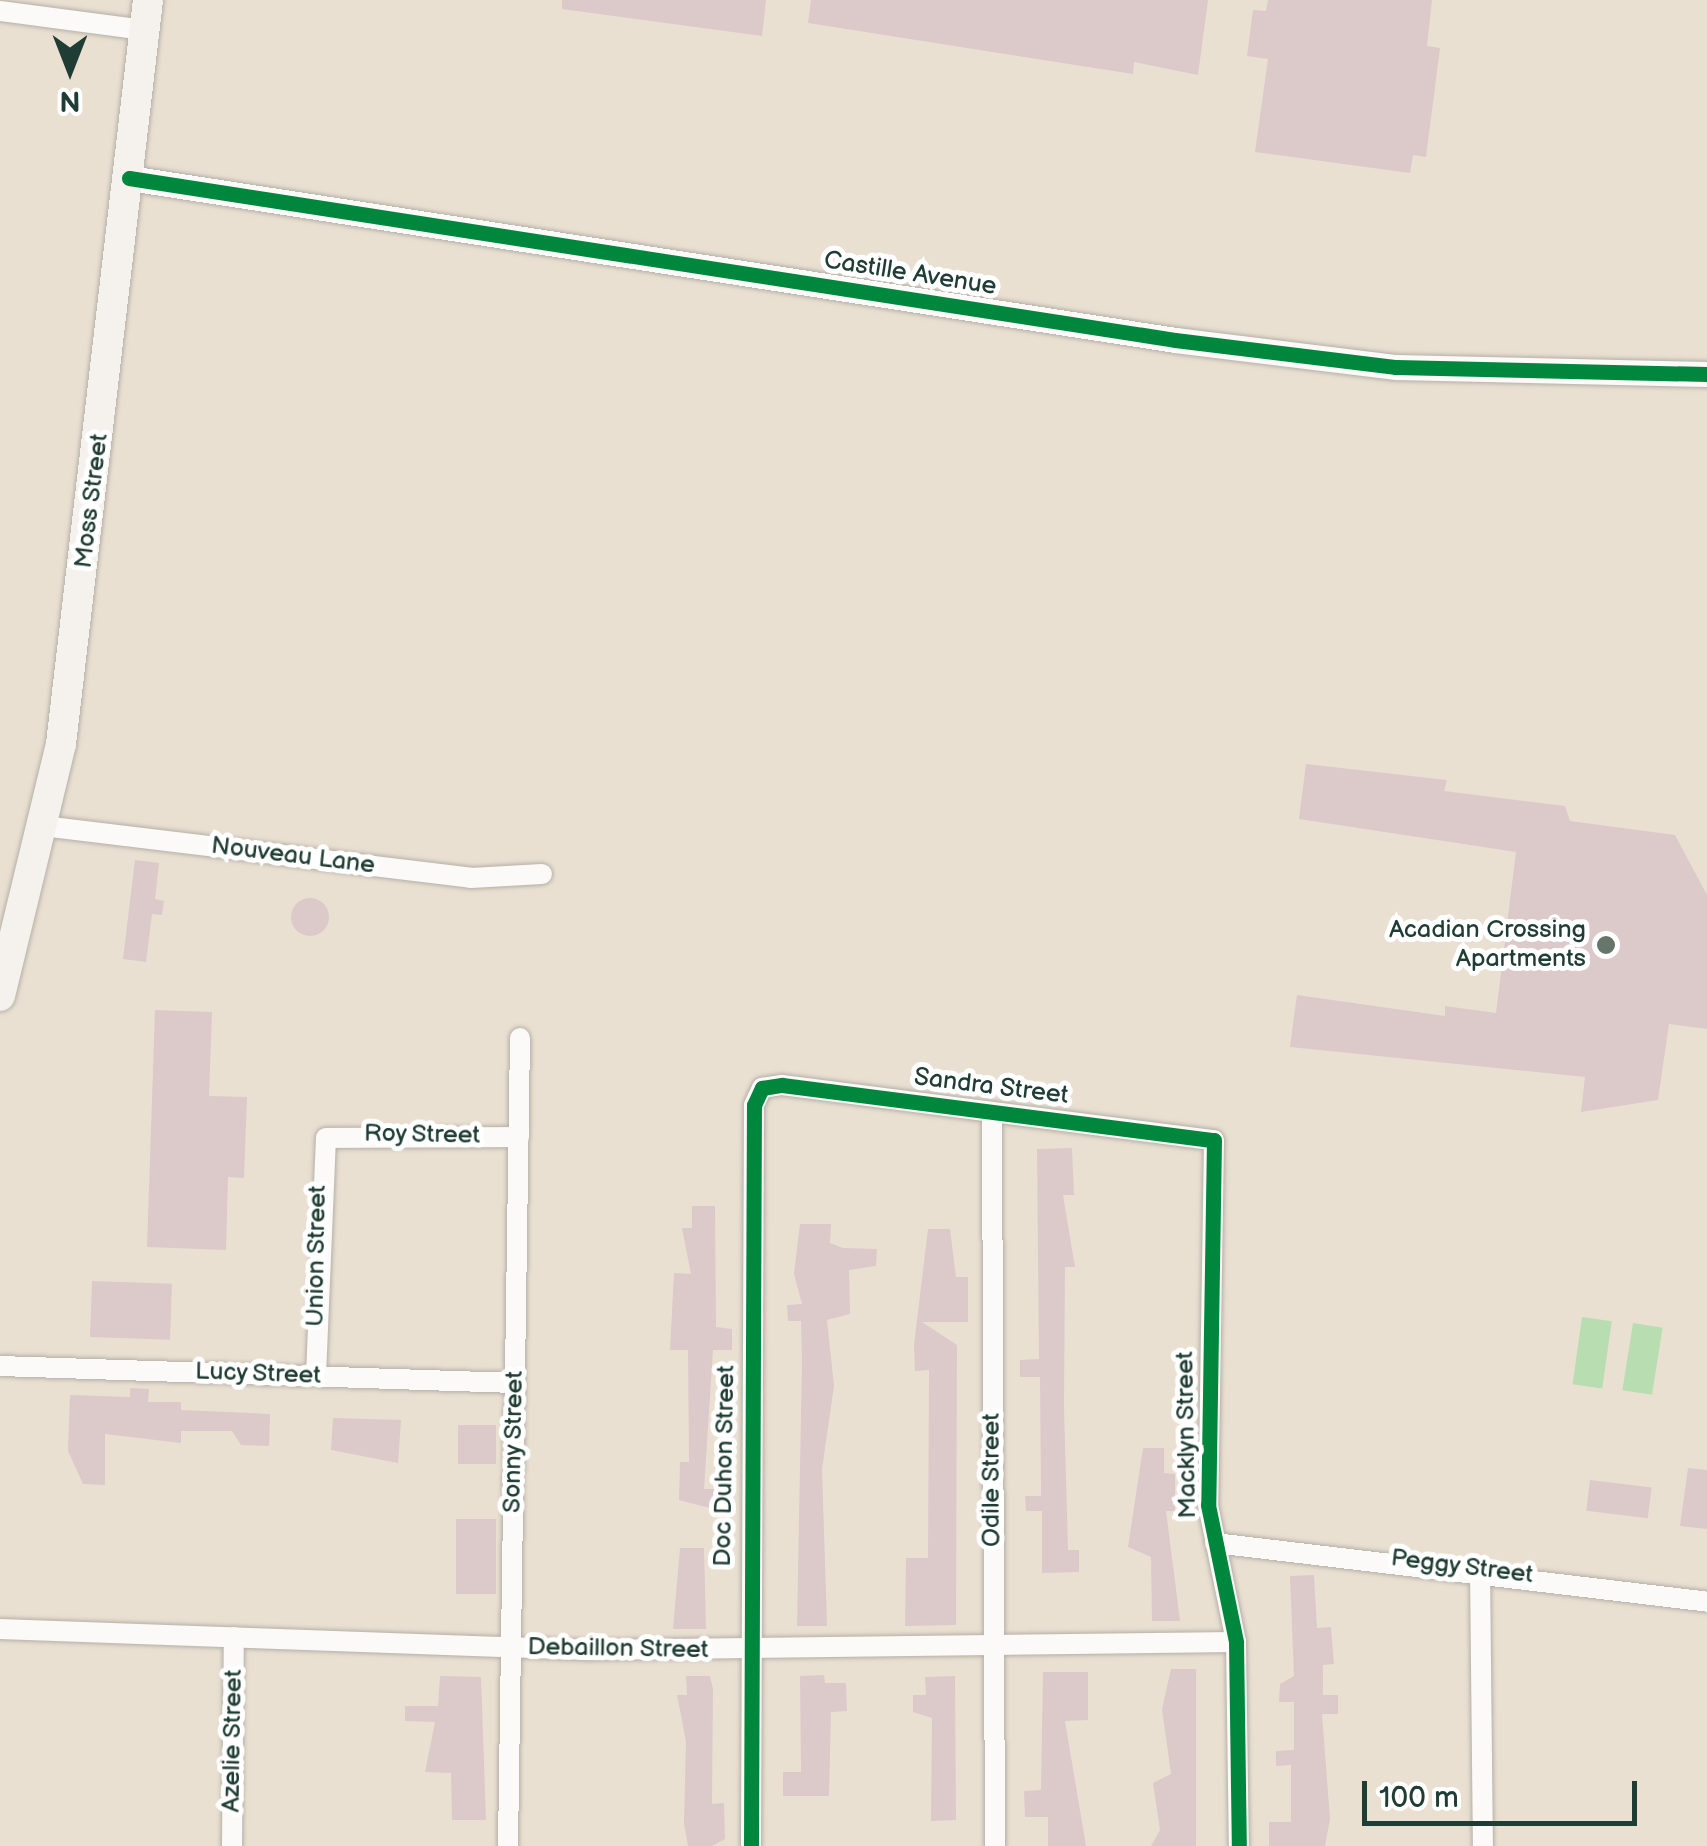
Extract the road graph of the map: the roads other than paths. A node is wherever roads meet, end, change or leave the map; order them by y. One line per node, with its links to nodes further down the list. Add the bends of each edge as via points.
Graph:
1 (0, 11): 2 (street)
2 (146, 15): 3 (main road, Moss Street)
3 (129, 178): 4 (street, Castille Avenue, via 1158,338 1396,367); 5 (main road, Moss Street, via 74,647)
4 (1701, 368)
5 (43, 826): 6 (street, Nouveau Lane, via 471,878); 7 (main road, Moss Street)
6 (542, 874)
7 (8, 934): 8 (main road, Moss Street)
8 (0, 996)
9 (520, 1038): 12 (street, Sonny Street)
10 (762, 1088): 11 (street, Sandra Street); 26 (street, Doc Duhon Street, via 754,1105)
11 (992, 1113): 14 (street, Sandra Street); 24 (street, Odile Street)
12 (519, 1137): 13 (street, Roy Street); 17 (street, Sonny Street)
13 (326, 1138): 16 (street, Union Street)
14 (1214, 1140): 18 (street, Macklyn Street, via 1208,1505)
15 (0, 1366): 16 (street, Lucy Street)
16 (316, 1376): 17 (street, Lucy Street)
17 (515, 1383): 25 (street, Sonny Street)
18 (1215, 1542): 19 (street, Peggy Street); 23 (street, Macklyn Street)
19 (1480, 1569): 20 (street, Peggy Street); 32 (street)
20 (1707, 1602)
21 (0, 1629): 22 (street, Debaillon Street)
22 (234, 1637): 25 (street, Debaillon Street); 27 (street, Azelie Street)
23 (1236, 1642): 24 (street, Debaillon Street); 31 (street, Macklyn Street)
24 (993, 1646): 26 (street, Debaillon Street); 30 (street, Odile Street)
25 (512, 1647): 26 (street, Debaillon Street); 28 (street, Sonny Street)
26 (747, 1650): 29 (street, Doc Duhon Street)
27 (232, 1846)
28 (508, 1846)
29 (751, 1846)
30 (995, 1846)
31 (1239, 1846)
32 (1483, 1846)

